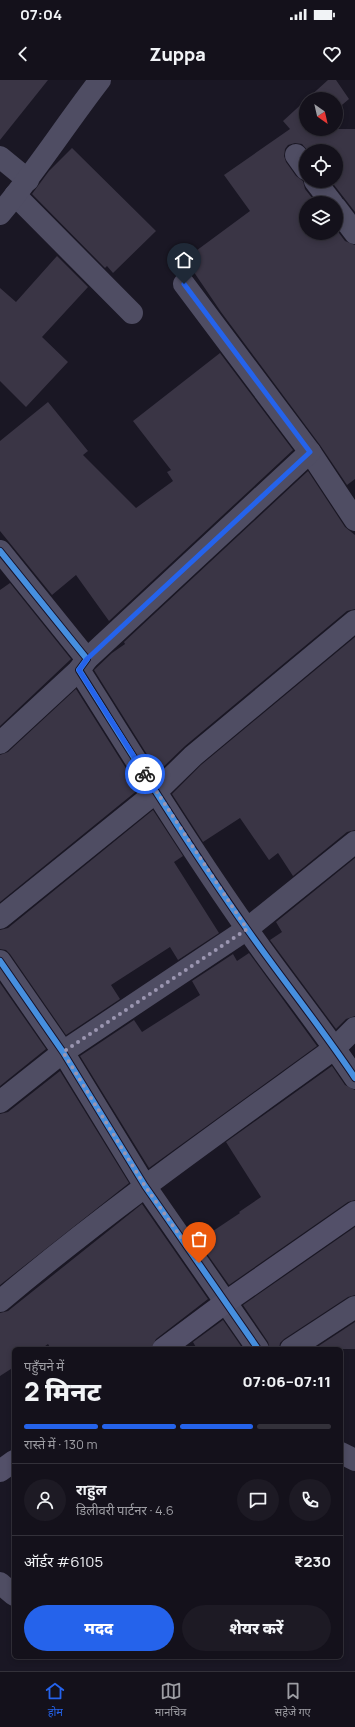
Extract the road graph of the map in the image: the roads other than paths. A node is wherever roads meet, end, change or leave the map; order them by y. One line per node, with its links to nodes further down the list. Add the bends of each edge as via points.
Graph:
1 (100, 80): 3 (street)
2 (0, 157): 3 (street)
3 (22, 188): 6 (street); 10 (street)
4 (320, 188): 5 (street)
5 (327, 196)
6 (0, 214)
7 (343, 217): 8 (street)
8 (355, 233)
9 (184, 284): 11 (street)
10 (132, 313)
11 (310, 452): 12 (street); 15 (street)
12 (355, 520)
13 (4, 565): 15 (street)
14 (355, 621): 17 (street, via 193,756)
15 (83, 665): 16 (street); 17 (street)
16 (0, 743)
17 (156, 792): 19 (street); 20 (street)
18 (355, 842): 20 (street)
19 (0, 918)
20 (247, 929): 23 (street); 24 (street)
21 (0, 961): 24 (street)
22 (355, 1028): 23 (street)
23 (335, 1048): 25 (street); 27 (street)
24 (63, 1052): 26 (street); 27 (street)
25 (355, 1078)
26 (0, 1102)
27 (145, 1186): 29 (street, via 57,1253); 30 (street)
28 (355, 1212): 30 (street)
29 (0, 1301)
30 (226, 1302): 32 (street); 33 (street)
31 (355, 1308): 34 (street)
32 (166, 1347)
33 (257, 1347)
34 (294, 1347)
35 (343, 1454): 36 (street)
36 (355, 1460)
37 (12, 1462): 38 (street)
38 (0, 1471)
39 (0, 1583): 40 (street)
40 (12, 1593)

